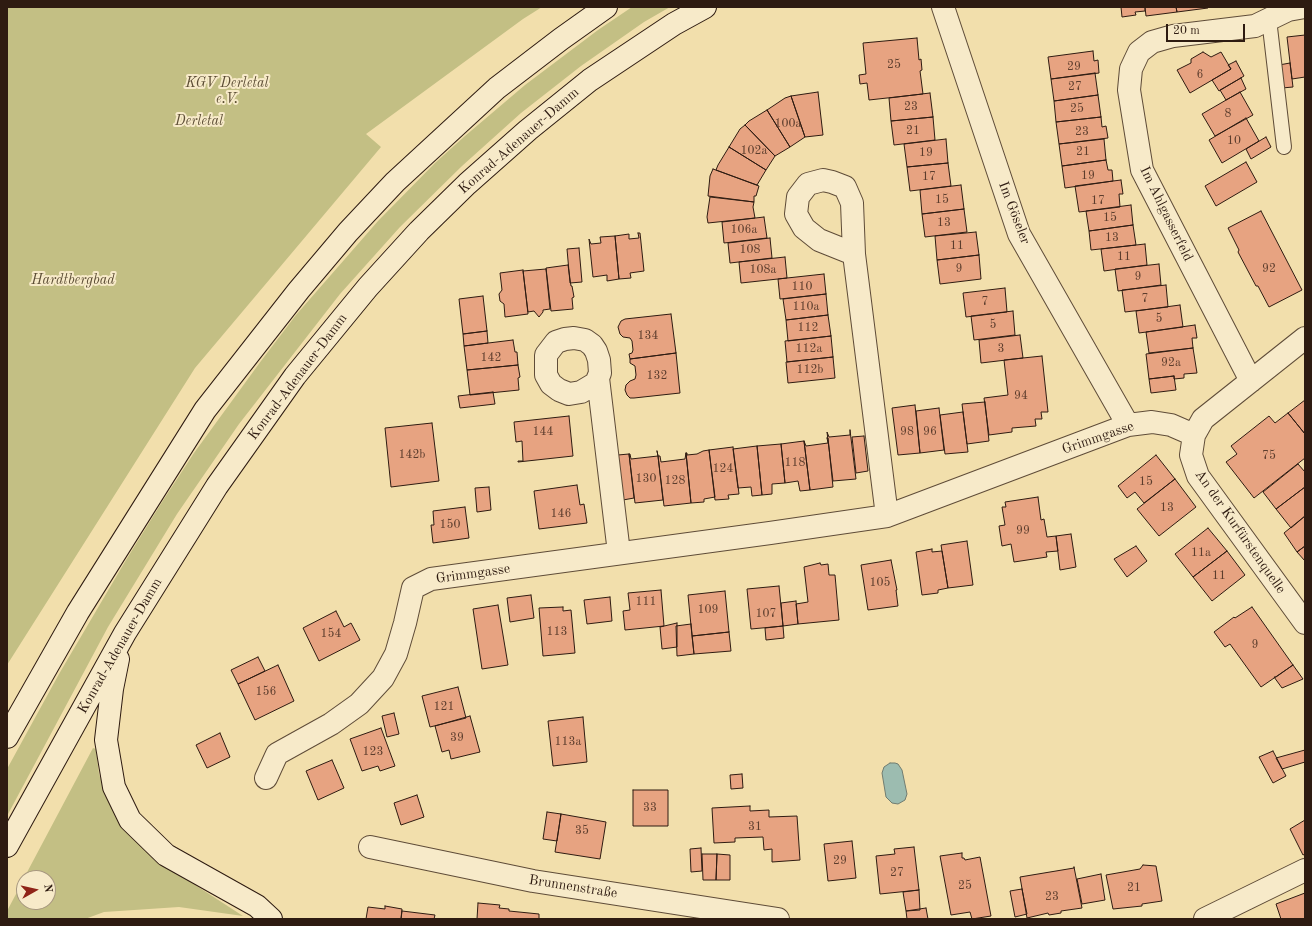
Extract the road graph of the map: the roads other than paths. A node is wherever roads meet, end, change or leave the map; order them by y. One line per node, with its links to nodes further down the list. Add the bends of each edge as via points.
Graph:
1 (606, 7): 17 (street, via 491,93 395,182 299,290 205,410 78,612)
2 (704, 7): 16 (street, Konrad-Adenauer-Damm, via 590,80 528,130 467,184 368,287 295,376 217,486)
3 (943, 7): 11 (street, Im Göseler, via 1019,234)
4 (1305, 7): 5 (street, Im Ahlgasserfeld, via 1288,10)
5 (1269, 19): 6 (lane); 10 (street, Im Ahlgasserfeld, via 1255,26 1173,36 1152,42 1139,52 1131,69 1130,90 1142,170)
6 (1284, 147)
7 (854, 254): 13 (street)
8 (1305, 338): 10 (street)
9 (598, 378): 14 (street)
10 (1251, 381): 12 (street, via 1203,419)
11 (1128, 426): 12 (street, Grimmgasse, via 1152,422 1171,425); 13 (street, Grimmgasse)
12 (1194, 435): 15 (street, An der Kurfürstenquelle, via 1191,456 1198,476)
13 (887, 516): 14 (street, Grimmgasse)
14 (619, 553): 18 (street, Grimmgasse, via 431,579 413,588 396,654 383,678 359,704 331,724 277,754)
15 (1305, 623)
16 (125, 633): 19 (street, Konrad-Adenauer-Damm); 22 (street, via 112,689 106,740 114,787 130,820 166,855 257,906)
17 (7, 737)
18 (266, 778)
19 (7, 846)
20 (370, 847): 23 (street, Brunnenstraße, via 533,881)
21 (1305, 870): 24 (street)
22 (271, 919)
23 (778, 919)
24 (1205, 919)

